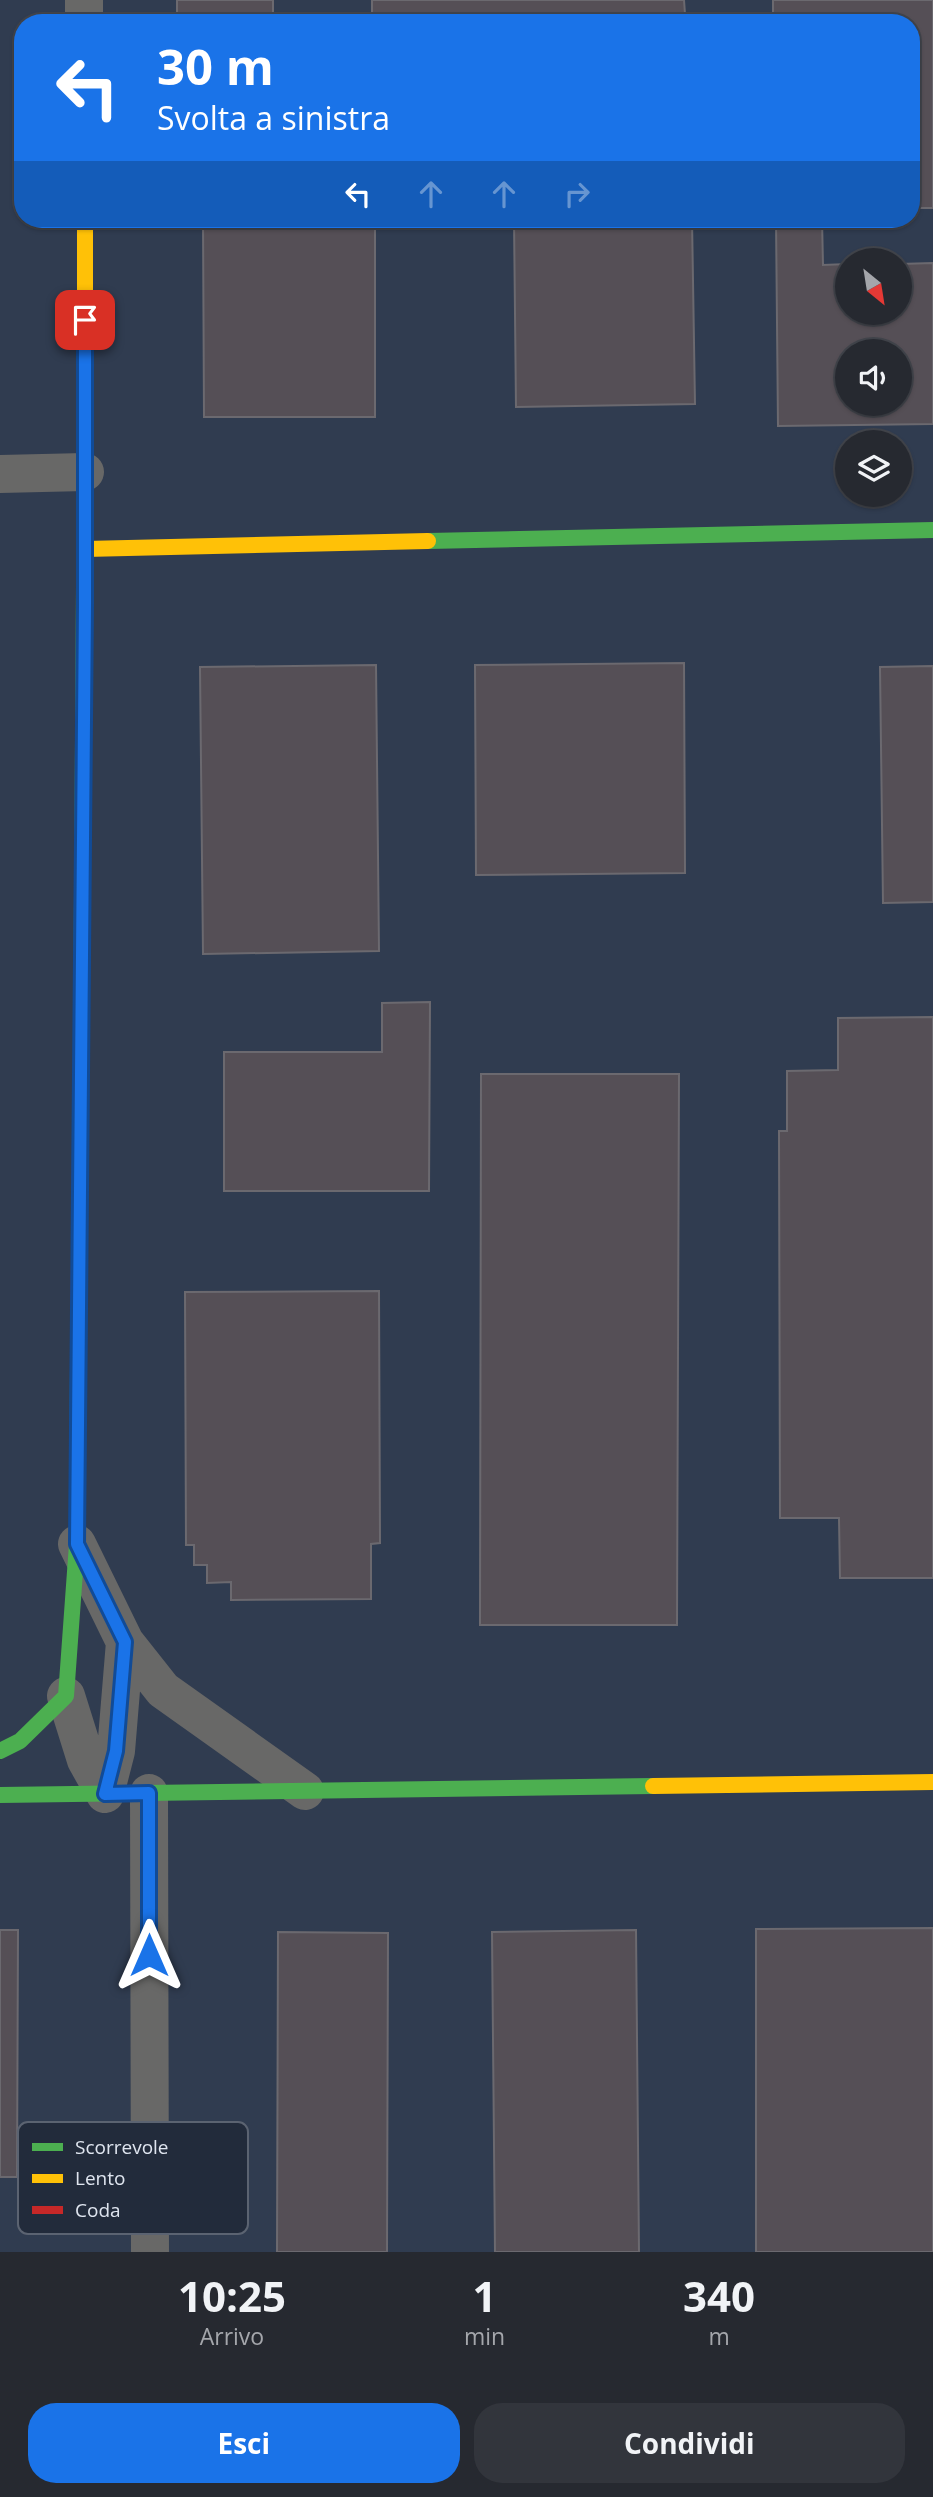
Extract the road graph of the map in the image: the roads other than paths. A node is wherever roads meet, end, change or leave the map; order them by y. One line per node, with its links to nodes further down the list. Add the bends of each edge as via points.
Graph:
1 (85, 228): 2 (street)
2 (85, 472): 3 (street); 5 (street)
3 (0, 474)
4 (933, 530): 5 (street)
5 (85, 549): 6 (street)
6 (77, 1544): 7 (street); 8 (street)
7 (125, 1642): 11 (street, via 163,1690); 13 (street, via 116,1751)
8 (66, 1696): 9 (street, via 20,1741); 13 (street, via 86,1760)
9 (0, 1751)
10 (933, 1782): 11 (street)
11 (305, 1791): 12 (street)
12 (149, 1793): 13 (street); 15 (street)
13 (105, 1794): 14 (street)
14 (0, 1795)
15 (150, 2122)
16 (150, 2234): 17 (street)
17 (150, 2252)

